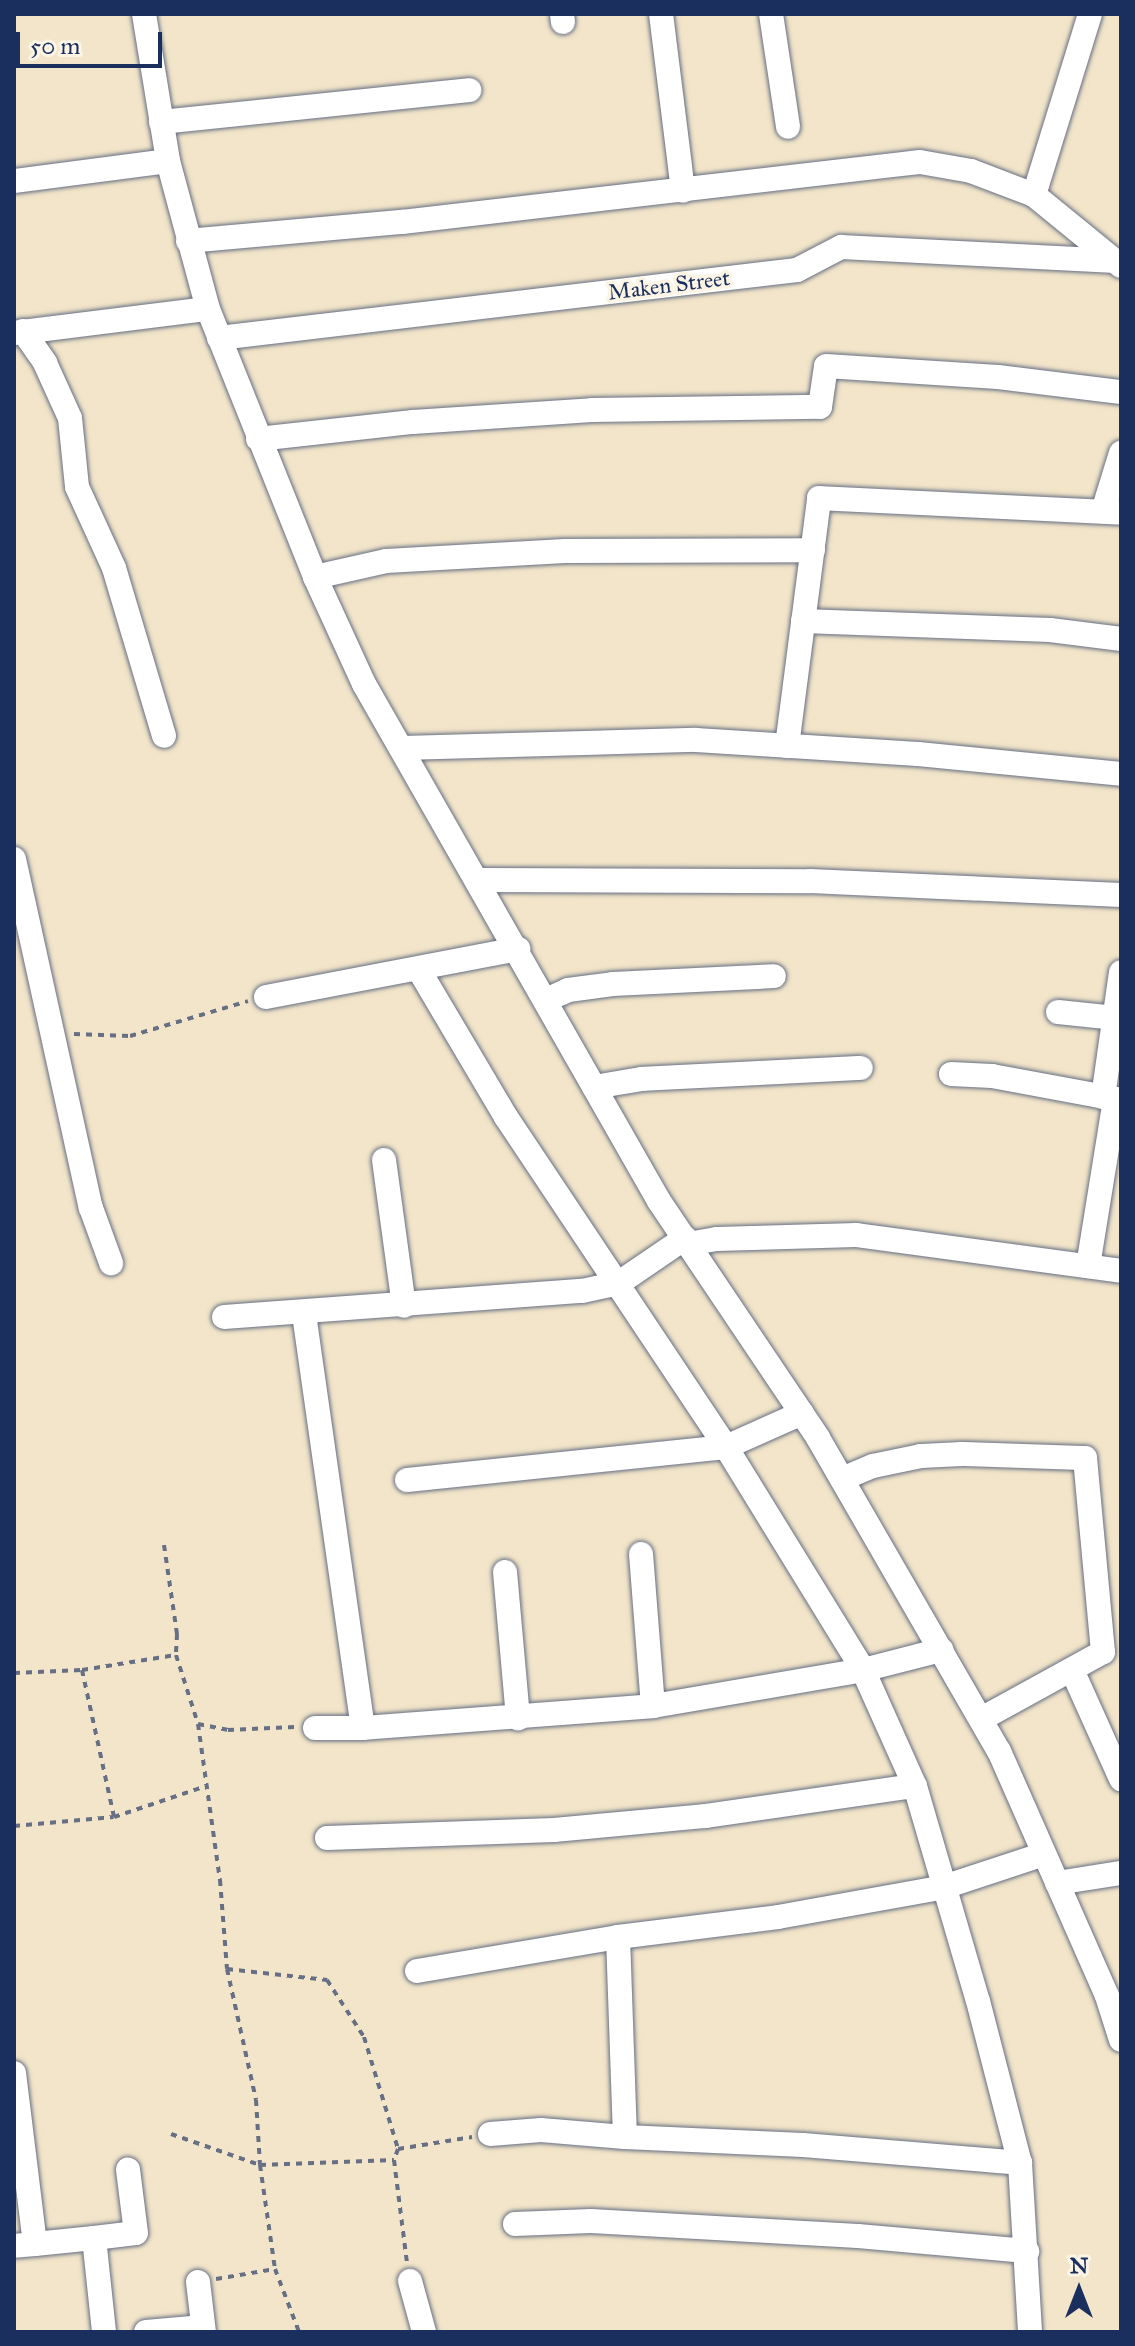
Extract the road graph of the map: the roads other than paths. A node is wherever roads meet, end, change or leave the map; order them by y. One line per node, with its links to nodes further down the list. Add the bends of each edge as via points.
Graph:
1 (144, 14): 6 (street)
2 (661, 14): 10 (street)
3 (771, 14): 7 (street)
4 (1090, 14): 11 (street)
5 (469, 90): 6 (street)
6 (161, 122): 8 (street)
7 (788, 127)
8 (168, 161): 9 (street); 12 (street)
9 (14, 181)
10 (683, 191): 11 (street, via 920,162 971,171); 12 (street)
11 (1034, 195): 13 (street)
12 (188, 241): 14 (street)
13 (1118, 264): 16 (street, Maken Street, via 841,247 797,270)
14 (208, 309): 15 (street); 16 (street)
15 (18, 332): 25 (street, via 45,363 70,418 77,487 114,568)
16 (219, 338): 18 (street)
17 (1121, 392): 18 (street, via 998,377 826,366 820,407 577,411)
18 (258, 439): 22 (street)
19 (1121, 453): 20 (street)
20 (1112, 512): 21 (street, via 819,498)
21 (813, 550): 22 (street, via 535,553 386,561); 23 (street)
22 (315, 577): 27 (street, via 364,684)
23 (803, 621): 24 (street, via 1050,630); 26 (street)
24 (1121, 639)
25 (164, 736)
26 (787, 746): 27 (street, via 696,740); 28 (street)
27 (402, 748): 30 (street)
28 (1121, 774)
29 (14, 859): 46 (street, via 91,1208)
30 (479, 880): 31 (street, via 810,881); 32 (street)
31 (1121, 895)
32 (518, 949): 33 (street); 37 (street)
33 (419, 970): 36 (street); 49 (street, via 506,1117)
34 (1121, 972): 39 (street)
35 (774, 976): 37 (street, via 613,984 568,990)
36 (266, 997)
37 (546, 1000): 42 (street)
38 (1058, 1012): 39 (street)
39 (1116, 1018): 43 (street)
40 (861, 1068): 42 (street, via 642,1079)
41 (951, 1074): 43 (street, via 992,1076)
42 (594, 1087): 45 (street)
43 (1113, 1099): 47 (street)
44 (384, 1160): 50 (street)
45 (686, 1241): 47 (street, via 856,1235); 49 (street); 53 (street)
46 (111, 1263)
47 (1088, 1266): 48 (street)
48 (1121, 1271)
49 (619, 1283): 50 (street, via 582,1291); 54 (street)
50 (404, 1306): 51 (street)
51 (304, 1314): 52 (street); 66 (street)
52 (224, 1317)
53 (802, 1413): 54 (street); 55 (street)
54 (726, 1447): 56 (street); 60 (street)
55 (842, 1479): 59 (street); 61 (street, via 921,1456 1085,1458 1103,1652)
56 (407, 1480)
57 (641, 1554): 62 (street)
58 (505, 1572): 63 (street)
59 (941, 1650): 60 (street); 64 (street)
60 (863, 1670): 62 (street); 68 (street)
61 (1072, 1670): 64 (street); 67 (street)
62 (653, 1706): 63 (street)
63 (518, 1718): 66 (street)
64 (981, 1719): 70 (street)
65 (315, 1728): 66 (street)
66 (363, 1728)
67 (1121, 1779)
68 (915, 1786): 69 (street, via 706,1816 554,1830); 73 (street)
69 (327, 1838)
70 (1044, 1854): 72 (street); 73 (street)
71 (1121, 1873): 72 (street)
72 (1057, 1883): 76 (street)
73 (944, 1887): 74 (street, via 778,1917); 80 (street)
74 (618, 1937): 75 (street); 79 (street)
75 (417, 1971)
76 (1121, 2040)
77 (14, 2073): 84 (street)
78 (490, 2134): 79 (street, via 541,2130)
79 (625, 2137): 80 (street)
80 (1020, 2163): 85 (street)
81 (128, 2170): 83 (street, via 136,2233)
82 (515, 2224): 85 (street, via 591,2221)
83 (94, 2238): 84 (street); 89 (street)
84 (24, 2245)
85 (1027, 2251): 92 (street)
86 (410, 2281): 91 (street)
87 (198, 2282): 88 (street)
88 (198, 2330): 90 (street)
89 (104, 2332)
90 (146, 2332)
91 (424, 2332)
92 (1030, 2332)

